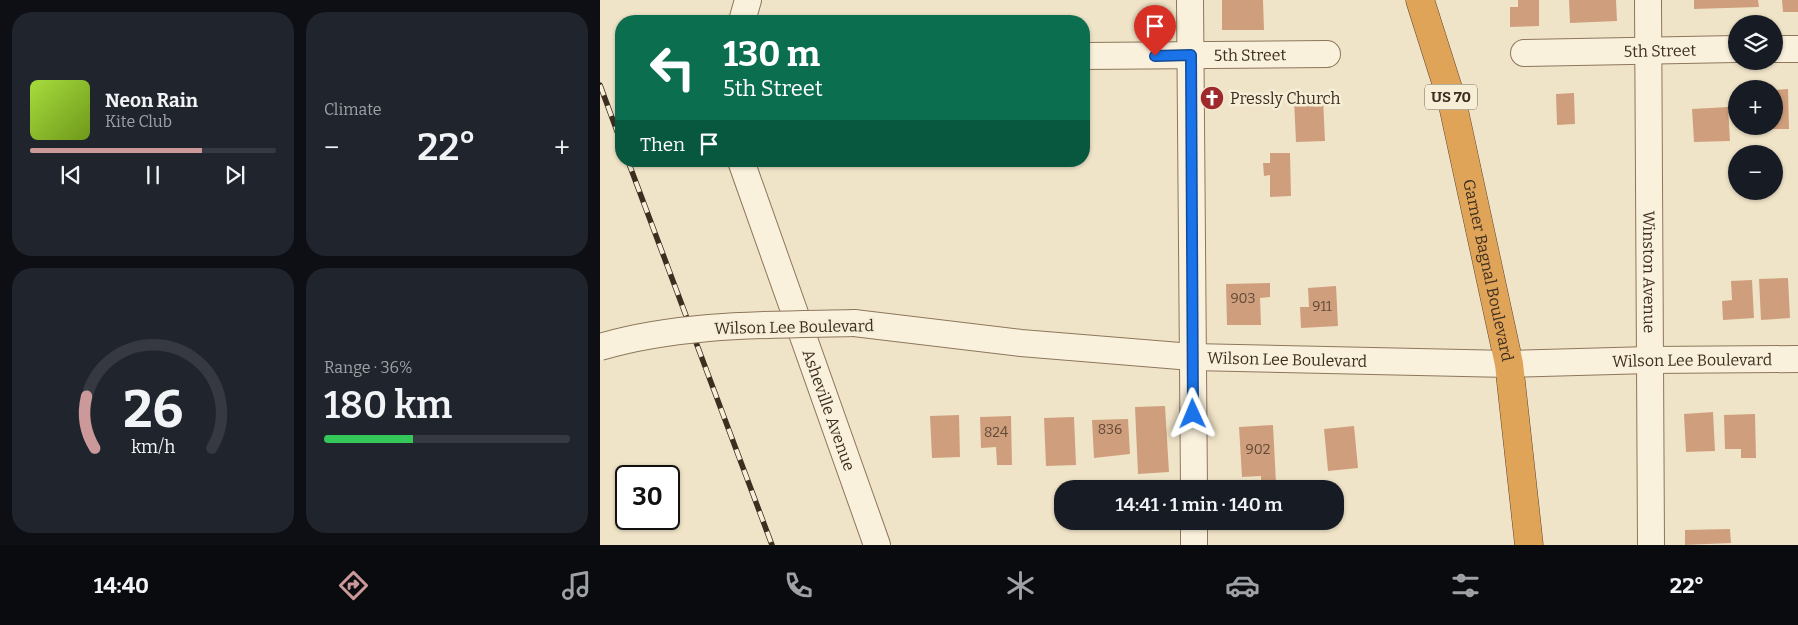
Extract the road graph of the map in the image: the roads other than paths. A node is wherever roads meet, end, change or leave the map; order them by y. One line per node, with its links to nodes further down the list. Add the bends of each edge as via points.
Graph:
1 (748, 0): 5 (street)
2 (1190, 0): 12 (street)
3 (1420, 0): 19 (highway, Garner Bagnal Boulevard / US 70, via 1452,101)
4 (1648, 0): 8 (street, Winston Avenue)
5 (744, 15)
6 (1783, 49): 7 (street)
7 (1798, 49)
8 (1648, 50): 9 (street, 5th Street); 10 (street, 5th Street); 18 (street, Winston Avenue)
9 (1728, 50)
10 (1524, 53)
11 (1327, 54): 12 (street, 5th Street)
12 (1191, 55): 13 (street, 5th Street); 16 (street)
13 (1090, 56)
14 (743, 167): 22 (street, Asheville Avenue)
15 (600, 347): 16 (street, Wilson Lee Boulevard, bridge, via 660,333 716,327 854,323)
16 (1192, 357): 19 (street, Wilson Lee Boulevard); 20 (street)
17 (1798, 359): 18 (street, Wilson Lee Boulevard)
18 (1650, 360): 19 (street, Wilson Lee Boulevard); 25 (street, Winston Avenue)
19 (1509, 364): 24 (highway, Garner Bagnal Boulevard / US 70)
20 (1194, 480)
21 (1194, 530): 23 (street)
22 (877, 545)
23 (1194, 545)
24 (1530, 545)
25 (1651, 545)

